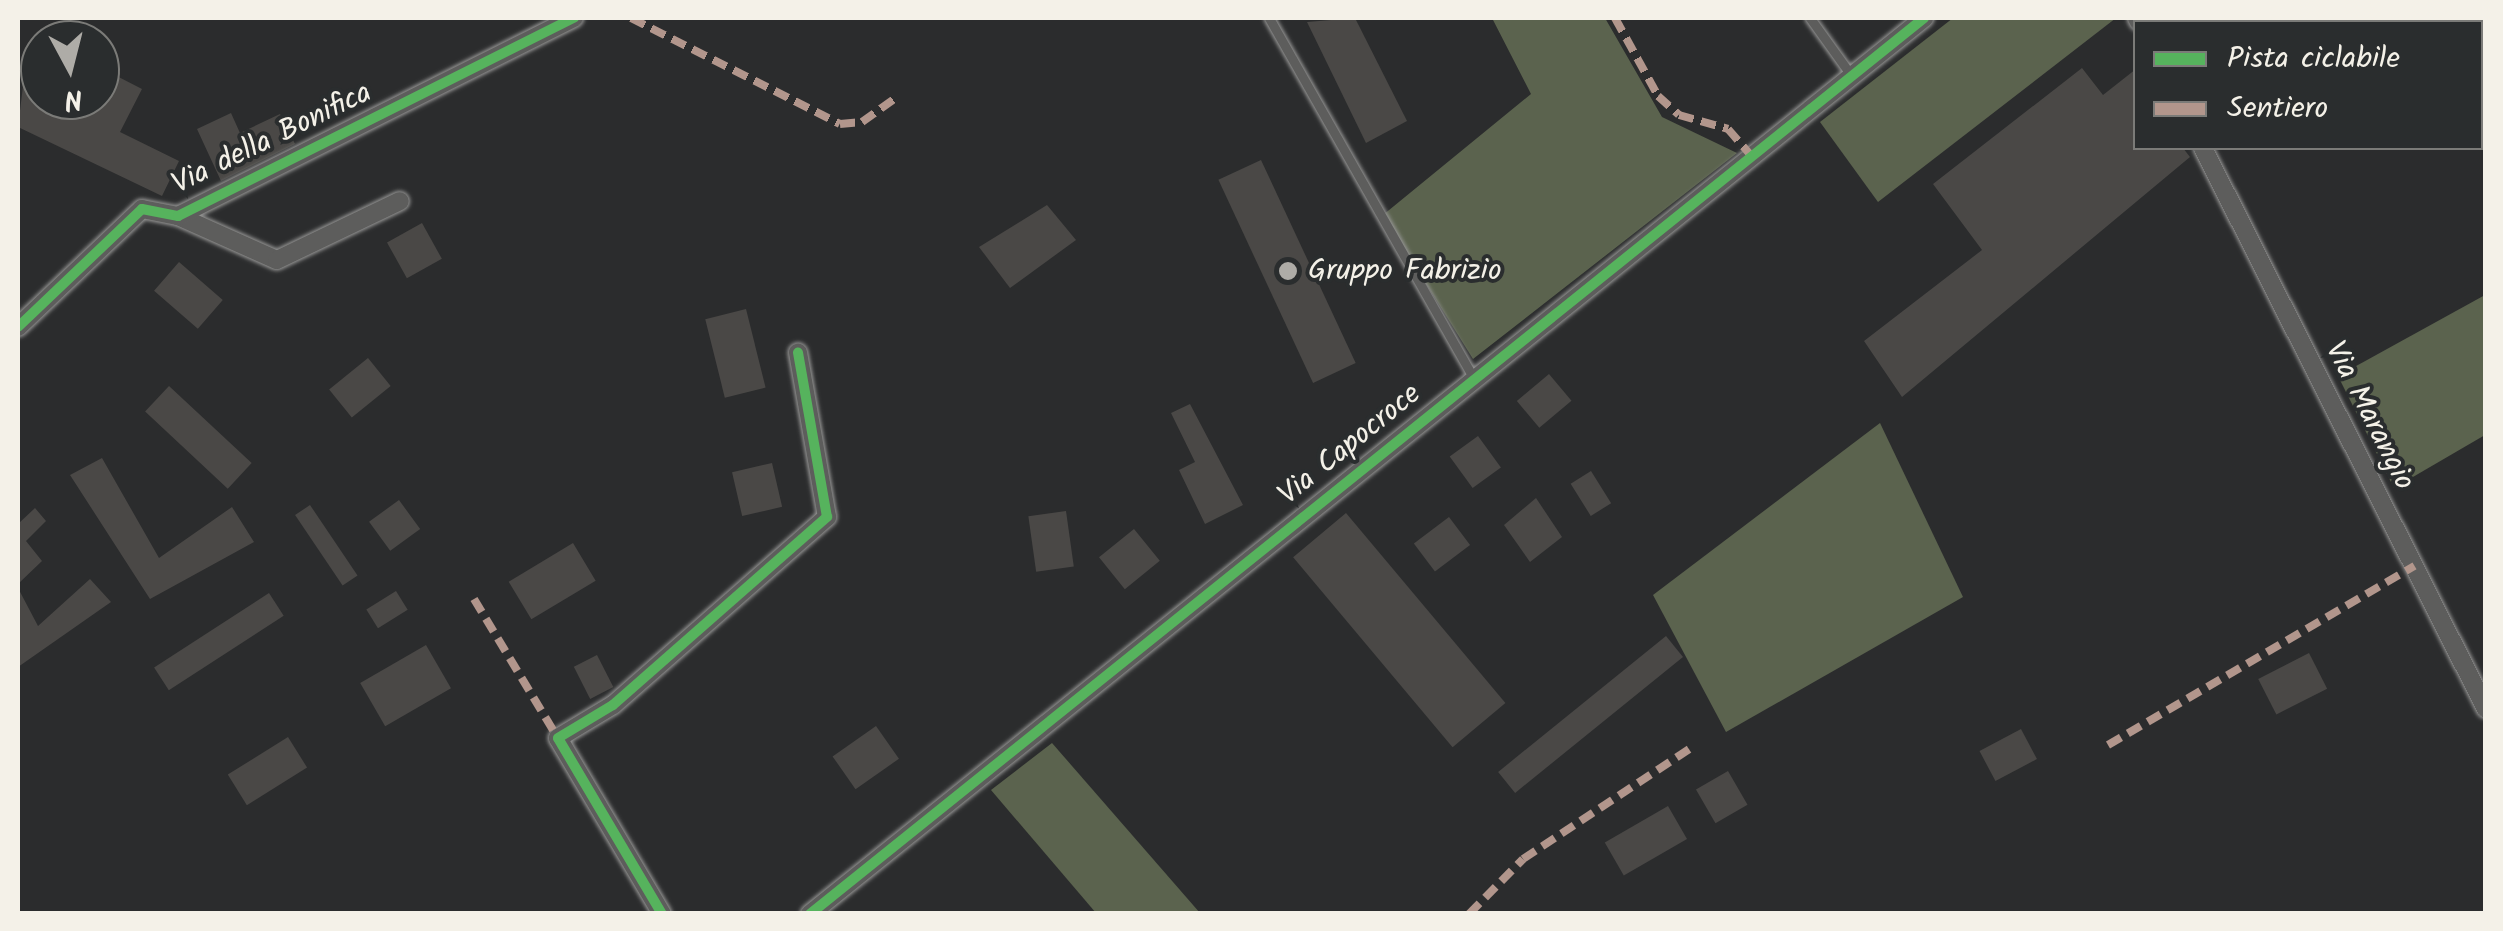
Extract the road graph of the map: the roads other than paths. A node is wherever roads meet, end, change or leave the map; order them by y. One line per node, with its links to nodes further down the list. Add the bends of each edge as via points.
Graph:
1 (574, 18): 8 (street, Via della Bonifica)
2 (1269, 18): 11 (lane)
3 (1810, 18): 5 (lane)
4 (1924, 18): 5 (street, Via Capocroce)
5 (1851, 75): 11 (street, Via Capocroce)
6 (2203, 150): 12 (street, Via Marangio)
7 (400, 202): 8 (street, via 277,260)
8 (178, 216): 9 (street, Via della Bonifica, via 142,209)
9 (18, 327)
10 (798, 353): 13 (street, via 828,518 613,705 558,738)
11 (1473, 377): 14 (street, Via Capocroce)
12 (2486, 709)
13 (662, 914)
14 (810, 914)

